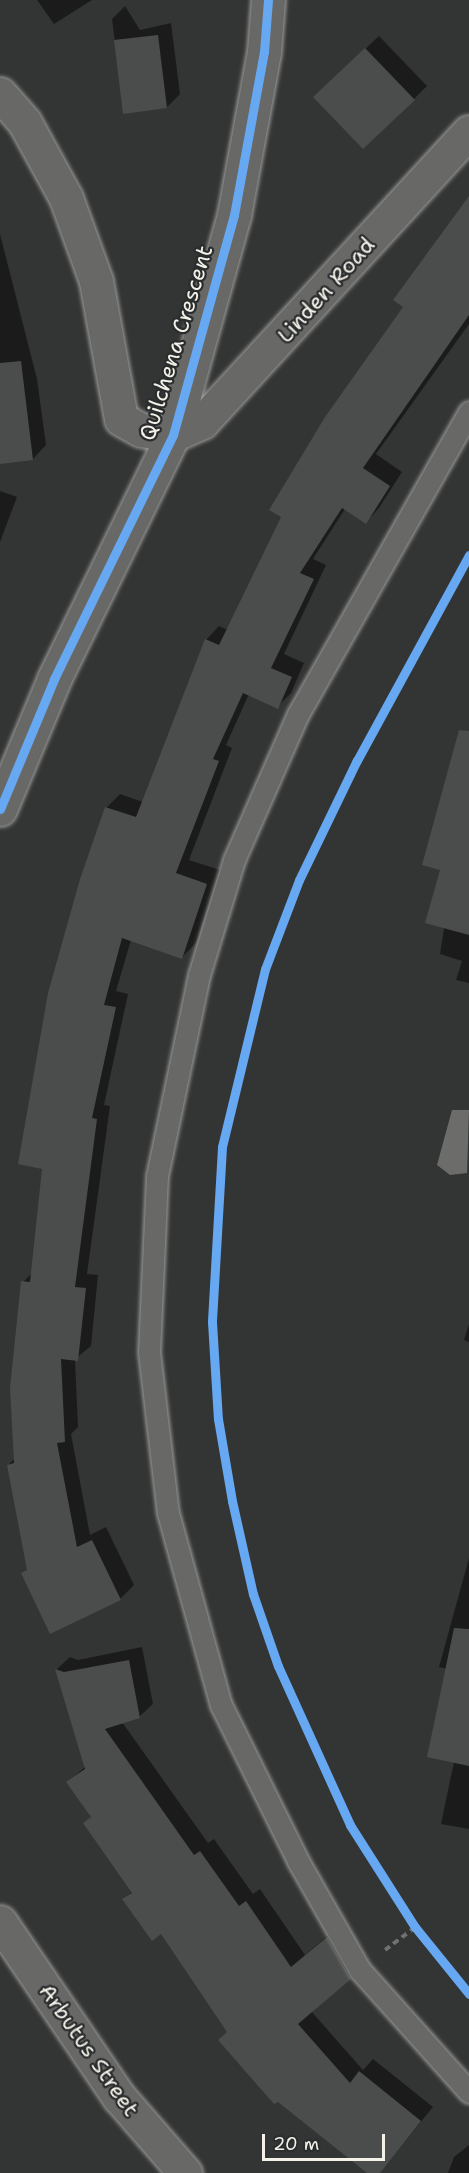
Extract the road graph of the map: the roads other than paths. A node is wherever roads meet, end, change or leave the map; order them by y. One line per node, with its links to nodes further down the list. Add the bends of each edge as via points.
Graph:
1 (268, 0): 5 (street, Quilchena Crescent, via 264,52 234,215)
2 (0, 94): 5 (street, via 25,123 66,198 96,282 118,413 132,427)
3 (469, 132): 5 (street, Linden Road, via 210,413)
4 (469, 412): 8 (lane, via 298,714 234,860 199,975 157,1176 149,1352 168,1513 221,1705 298,1861 360,1970)
5 (173, 435): 6 (street, Quilchena Crescent, via 54,679)
6 (0, 809)
7 (0, 1922): 9 (street, Arbutus Street, via 119,2097)
8 (469, 2092)
9 (185, 2173)

